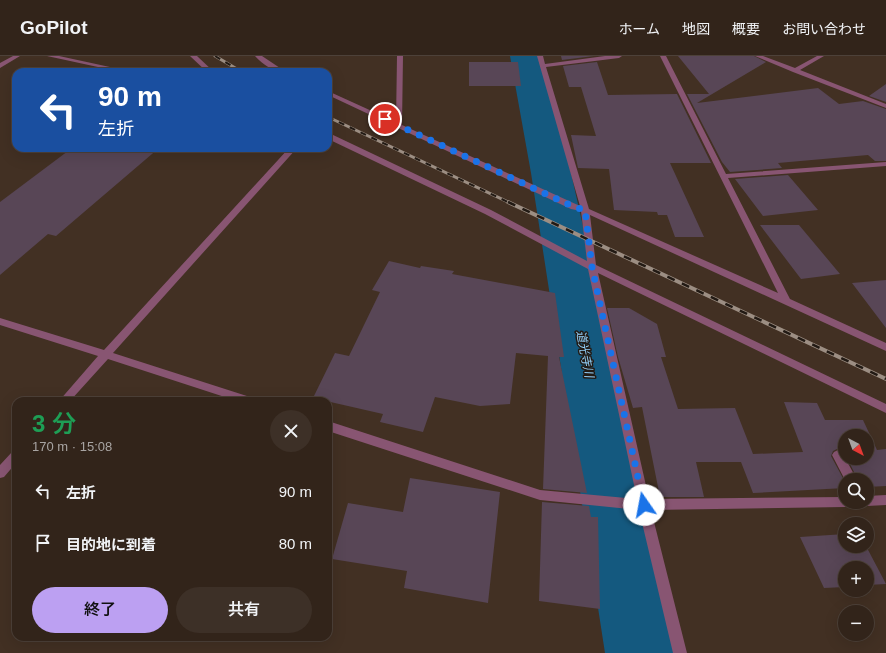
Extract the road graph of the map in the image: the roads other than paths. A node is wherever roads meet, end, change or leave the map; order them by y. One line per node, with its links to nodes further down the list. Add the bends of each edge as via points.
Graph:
1 (16, 56): 11 (street)
2 (50, 56): 13 (street)
3 (193, 56): 14 (street)
4 (258, 56): 15 (street)
5 (400, 56): 19 (street)
6 (540, 56): 12 (street)
7 (619, 56): 12 (street)
8 (663, 56): 23 (street)
9 (758, 56): 16 (street)
10 (821, 56): 16 (street)
11 (0, 66)
12 (543, 66): 24 (street)
13 (110, 68)
14 (206, 68)
15 (274, 68)
16 (795, 71): 18 (street)
17 (332, 95): 19 (street)
18 (886, 106)
19 (399, 126): 24 (street)
20 (332, 138): 25 (street, via 488,212)
21 (289, 152): 29 (street)
22 (886, 164): 23 (street)
23 (722, 176): 26 (street)
24 (585, 210): 25 (street); 26 (street)
25 (591, 267): 32 (street); 39 (street)
26 (786, 301): 28 (street)
27 (0, 321): 29 (street)
28 (886, 347)
29 (106, 355): 30 (street); 31 (street)
30 (68, 397)
31 (237, 397)
32 (886, 409)
33 (332, 427): 39 (street, via 540,495)
34 (12, 460): 35 (street)
35 (0, 473)
36 (886, 500): 37 (street)
37 (874, 501)
38 (838, 502): 39 (street)
39 (642, 505): 40 (street)
40 (680, 653)

